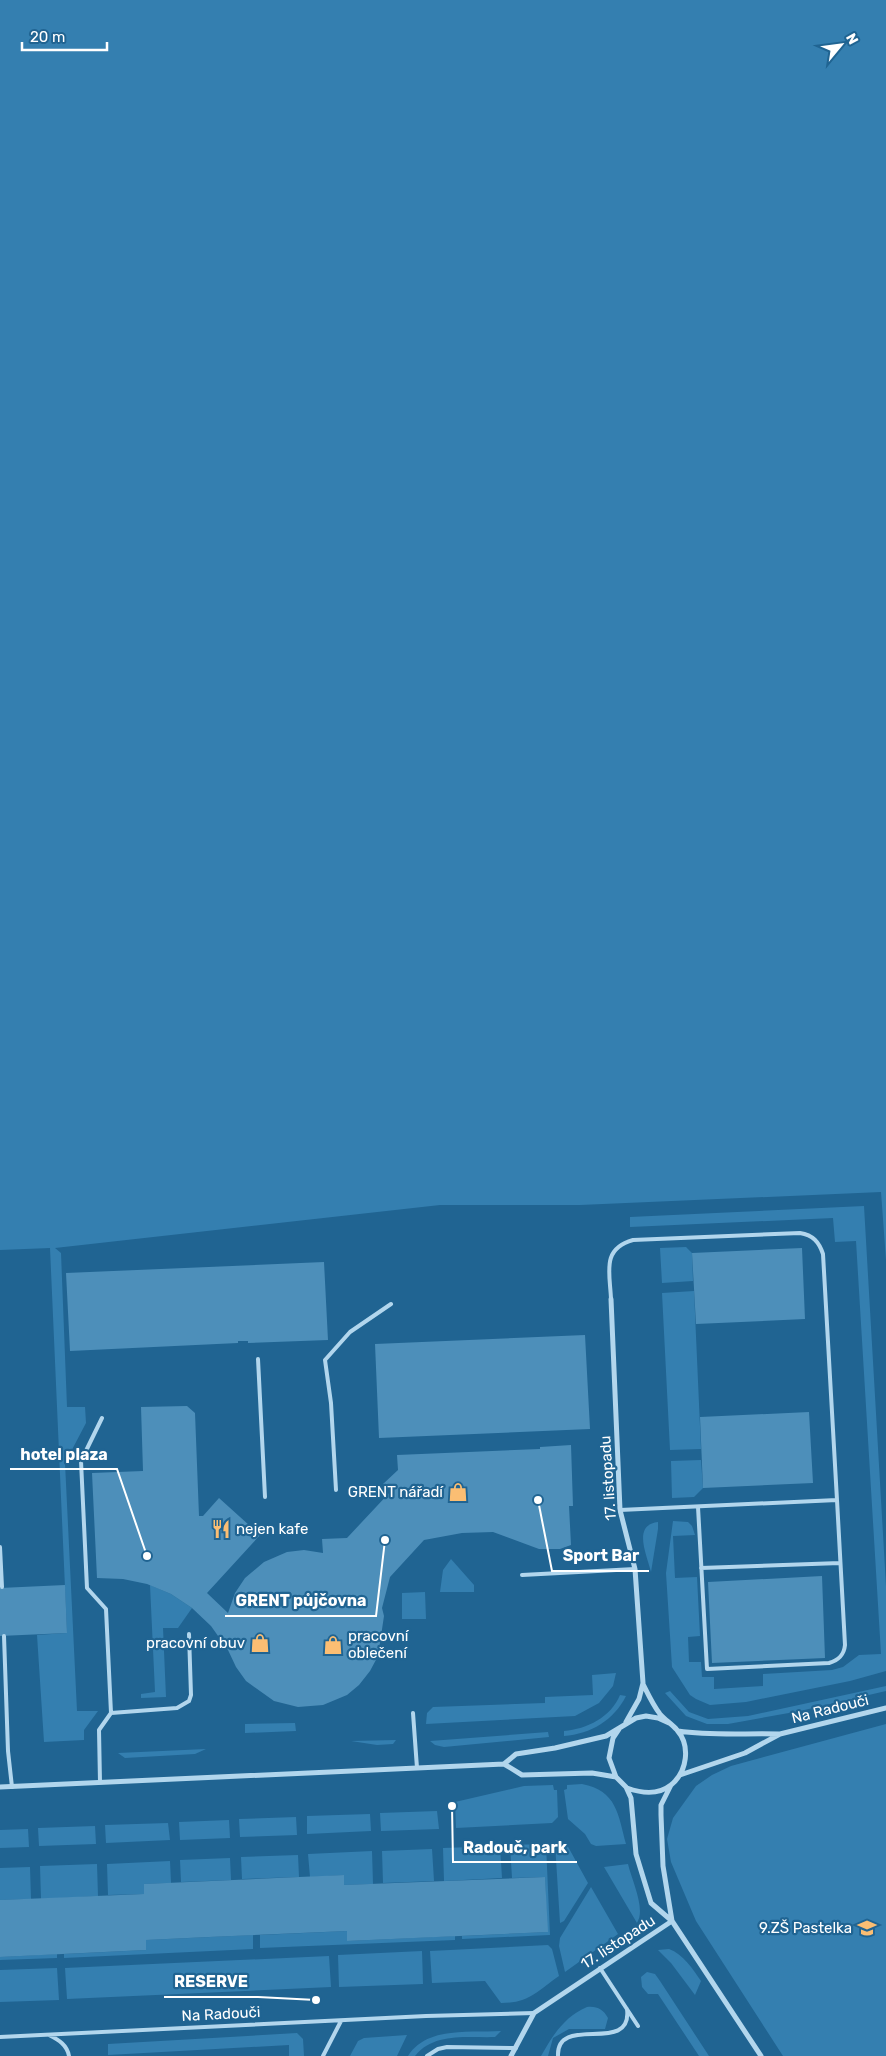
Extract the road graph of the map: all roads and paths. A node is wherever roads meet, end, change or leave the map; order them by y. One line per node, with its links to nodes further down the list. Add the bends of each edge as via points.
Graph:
1 (611, 1299): 7 (lane, via 609,1260 625,1242 800,1234 815,1240 823,1254); 9 (street, 17. listopadu)
2 (391, 1304): 5 (lane, via 350,1332 325,1360)
3 (258, 1359): 6 (lane)
4 (102, 1418): 20 (lane, via 81,1461 87,1588 106,1609)
5 (336, 1490)
6 (265, 1497)
7 (837, 1500): 8 (lane); 11 (lane)
8 (698, 1507): 9 (lane); 12 (lane)
9 (620, 1510): 13 (street, 17. listopadu)
10 (0, 1547): 15 (lane)
11 (840, 1563): 12 (lane); 12 (lane, via 845,1645 844,1652 836,1660 829,1663 707,1669)
12 (702, 1568)
13 (635, 1569): 14 (lane); 18 (street, 17. listopadu)
14 (522, 1575)
15 (2, 1587)
16 (189, 1634): 20 (lane, via 189,1701 177,1708)
17 (4, 1636): 33 (lane)
18 (642, 1683): 22 (street, via 639,1699); 23 (street)
19 (886, 1708): 26 (street, Na Radouči)
20 (111, 1713): 31 (lane, via 99,1730)
21 (413, 1713): 28 (lane)
22 (626, 1722): 23 (street, via 646,1716); 24 (street)
23 (669, 1723): 25 (street)
24 (619, 1729): 27 (street, via 588,1741 516,1754); 30 (street, via 613,1738 609,1758)
25 (678, 1731): 26 (street, via 718,1735); 29 (street, via 686,1753)
26 (780, 1734): 29 (street, via 745,1753)
27 (504, 1764): 28 (street); 30 (street, via 522,1775 592,1773)
28 (417, 1768): 31 (street)
29 (680, 1775): 32 (street)
30 (616, 1777): 35 (street)
31 (100, 1782): 33 (street)
32 (671, 1785): 35 (street, via 651,1793); 36 (street, via 661,1805 661,1815 663,1866)
33 (12, 1787): 34 (street)
34 (0, 1788)
35 (626, 1788): 36 (street, via 633,1809 640,1871 651,1902)
36 (672, 1921): 37 (street, 17. listopadu); 50 (street, 17. listopadu)
37 (600, 1968): 38 (lane); 39 (street, 17. listopadu)
38 (627, 2010): 41 (lane); 49 (lane, via 628,2026 616,2036 571,2038 560,2046)
39 (534, 2013): 40 (lane, Na Radouči); 44 (street, 17. listopadu)
40 (341, 2021): 42 (lane, Na Radouči); 46 (lane)
41 (638, 2026)
42 (49, 2034): 43 (lane, Na Radouči); 45 (lane, via 61,2041)
43 (0, 2037)
44 (516, 2048): 47 (lane, via 447,2047); 48 (street, 17. listopadu)
45 (69, 2056)
46 (323, 2056)
47 (426, 2056)
48 (511, 2056)
49 (558, 2056)
50 (761, 2056)

